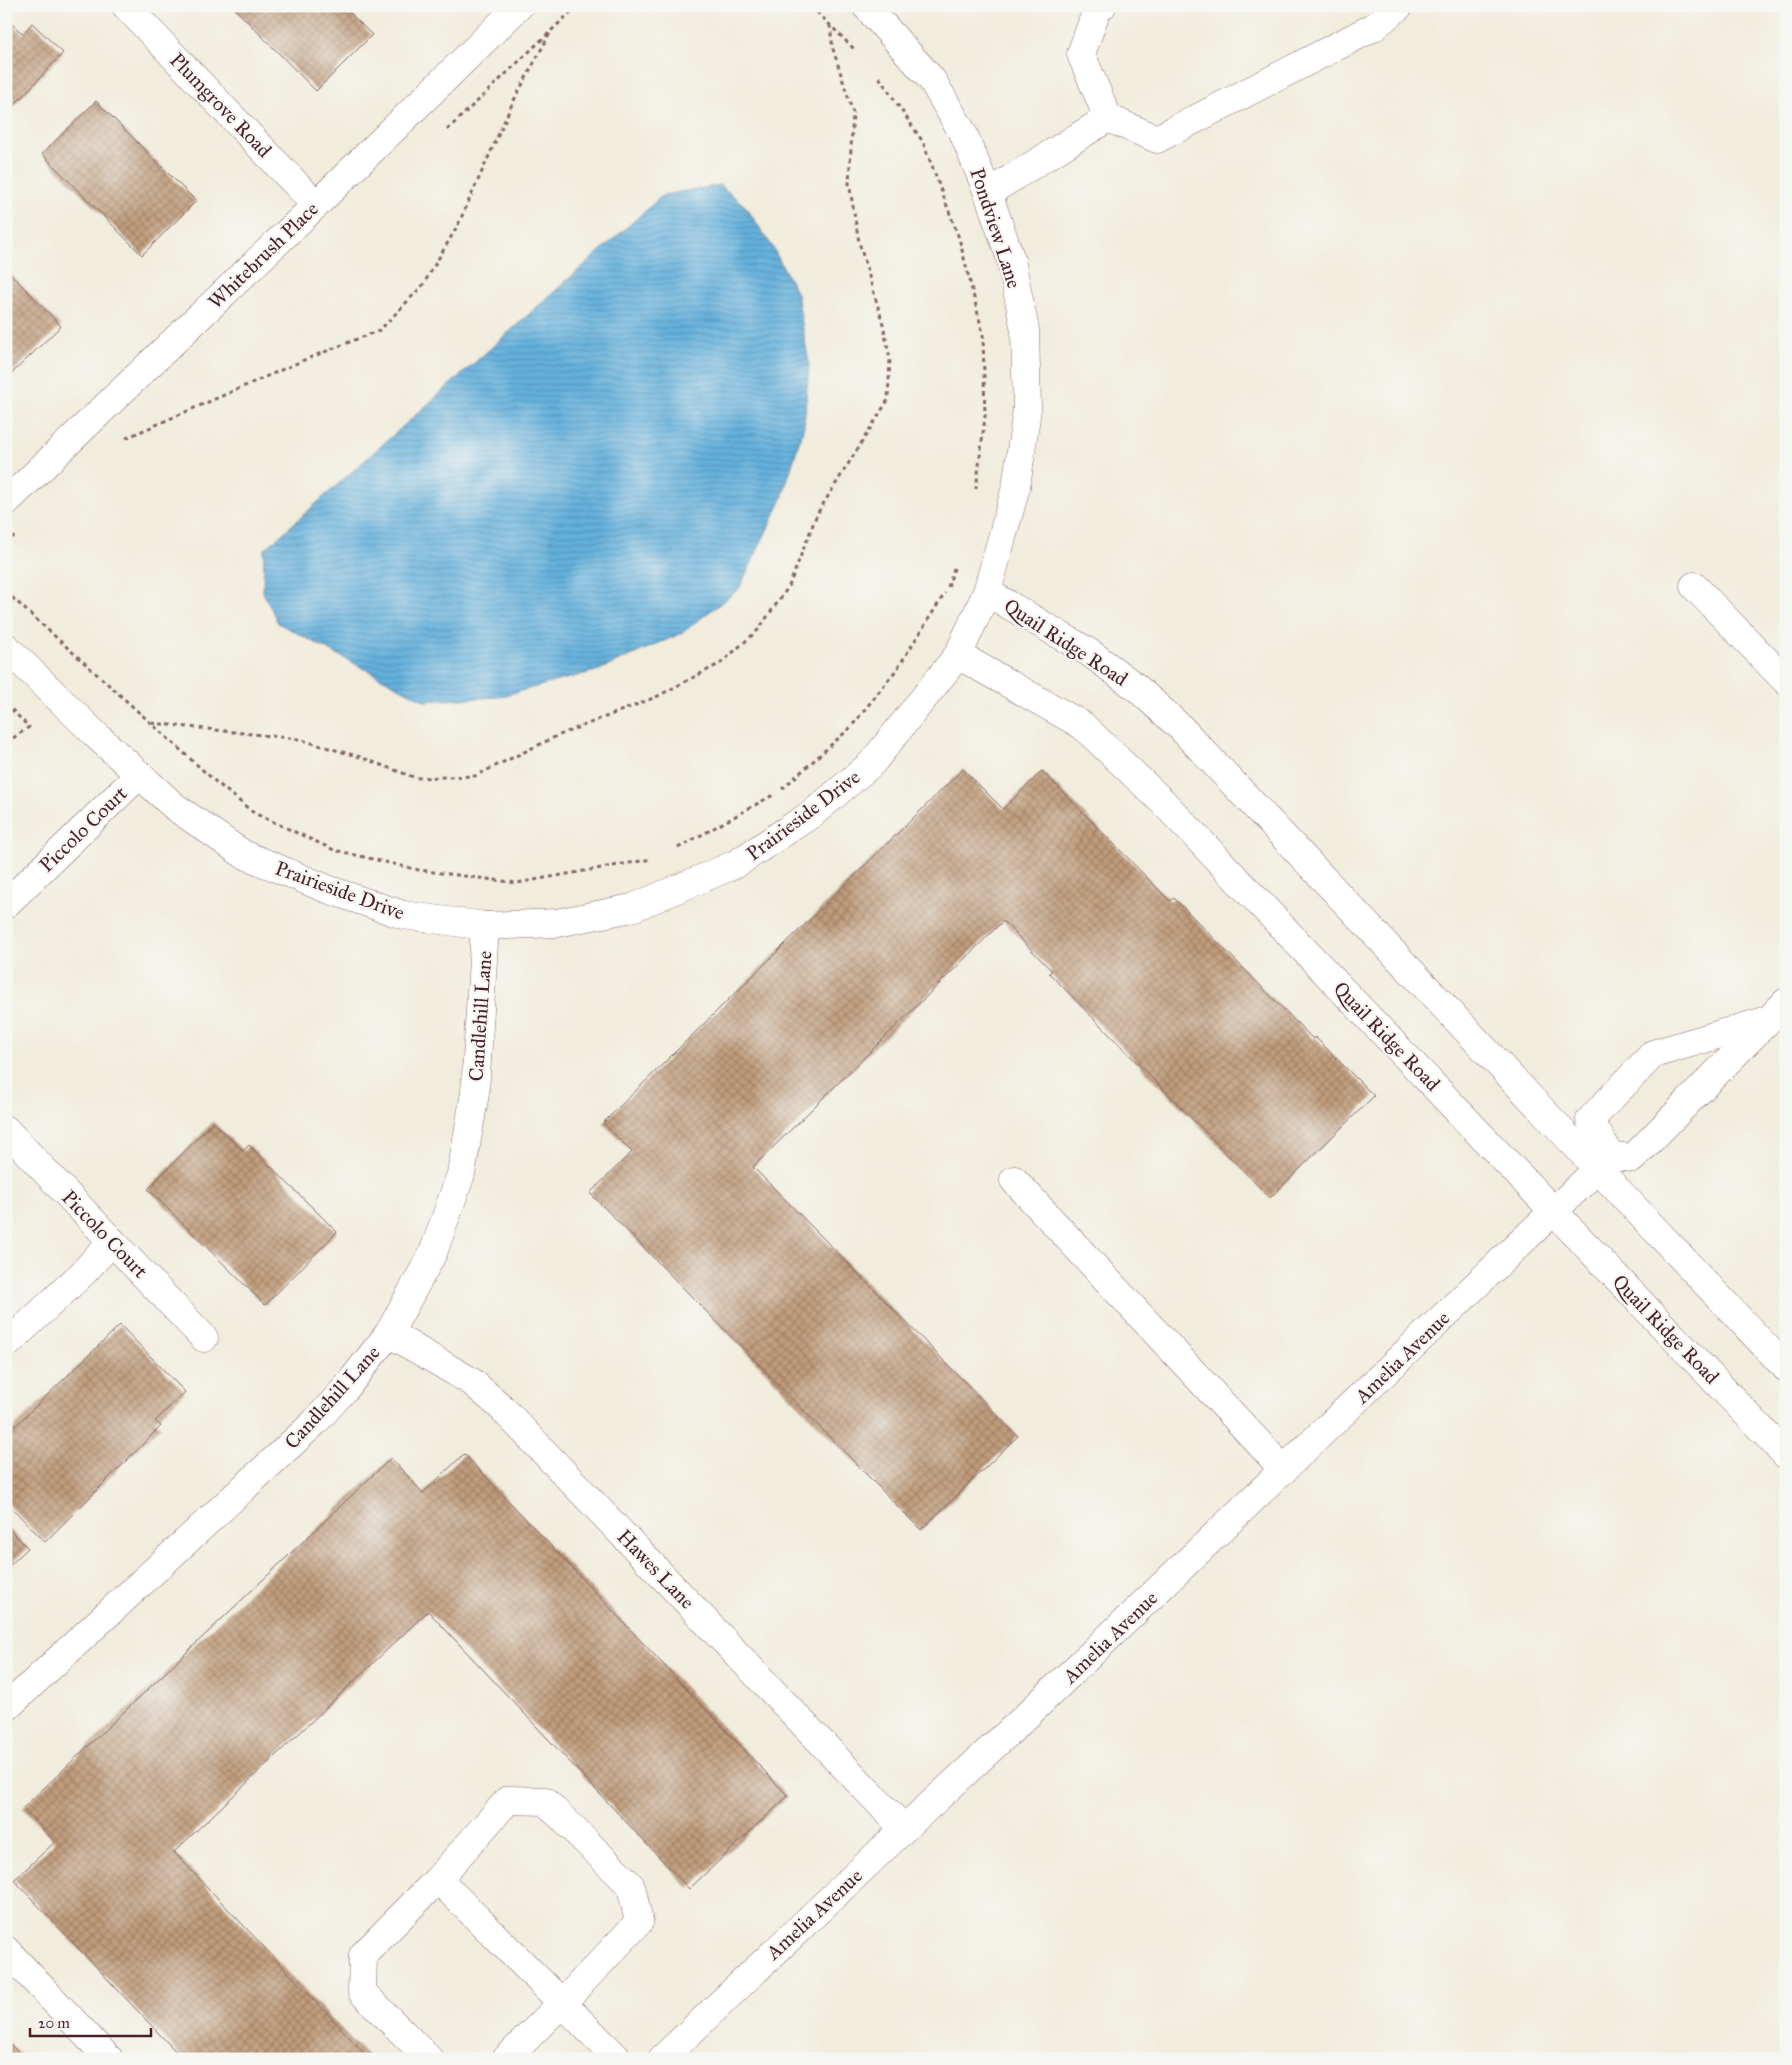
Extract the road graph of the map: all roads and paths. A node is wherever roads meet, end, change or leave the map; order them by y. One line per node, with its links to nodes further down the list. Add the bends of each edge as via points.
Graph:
1 (126, 6): 13 (street, Plumgrove Road)
2 (519, 6): 13 (street, Whitebrush Place)
3 (811, 6): 7 (path)
4 (866, 6): 12 (street, Pondview Lane, via 932,80 964,135)
5 (1102, 6): 11 (street, via 1096,12 1081,54)
6 (1399, 6): 11 (street, via 1374,27 1158,139)
7 (830, 26): 9 (path); 25 (path, via 833,49 853,113 849,183 860,242 890,359 888,400 817,514 789,586 758,630 721,663 656,696 556,736 475,776 416,778 298,739)
8 (551, 30): 14 (path, via 513,102 458,225 423,285 380,330)
9 (861, 57)
10 (874, 69): 15 (path, via 923,142 959,238 983,334 985,417)
11 (1108, 118): 12 (street)
12 (988, 193): 20 (street, Pondview Lane, via 1011,260 1025,330 1027,410 1016,487)
13 (316, 205): 16 (street, Whitebrush Place)
14 (126, 438)
15 (976, 491)
16 (6, 502)
17 (956, 564): 28 (path, via 947,591 897,669 851,727 780,790)
18 (1694, 586): 23 (street)
19 (6, 592): 25 (path)
20 (987, 592): 22 (street, Pondview Lane); 34 (street, Quail Ridge Road, via 1090,652 1181,728)
21 (6, 647): 27 (street, Prairieside Drive)
22 (958, 655): 31 (street, Prairieside Drive, via 872,763 813,813 736,864 632,908 557,923); 36 (street, Quail Ridge Road, via 1082,725 1164,803)
23 (1786, 681)
24 (6, 704): 26 (path, via 29,727)
25 (151, 723): 29 (path, via 254,812 334,850 419,870 517,883)
26 (6, 743)
27 (139, 774): 30 (street, Piccolo Court); 31 (street, Prairieside Drive, via 175,807 243,854 327,889 403,915)
28 (677, 848)
29 (660, 858)
30 (6, 904)
31 (485, 926): 38 (street, Candlehill Lane, via 475,1093 461,1174 433,1253)
32 (1777, 1011): 34 (street, via 1633,1158); 34 (street, via 1653,1054 1590,1120)
33 (6, 1130): 37 (street, Piccolo Court)
34 (1605, 1163): 36 (street, Amelia Avenue); 41 (street, Quail Ridge Road)
35 (1014, 1180): 43 (street)
36 (1555, 1212): 42 (street, Quail Ridge Road); 43 (street, Amelia Avenue)
37 (112, 1242): 39 (street, Piccolo Court); 40 (street, via 83,1274)
38 (389, 1333): 44 (street, Candlehill Lane, via 315,1422); 45 (street, Hawes Lane, via 472,1382 501,1407)
39 (204, 1338)
40 (6, 1345)
41 (1786, 1368)
42 (1786, 1455)
43 (1284, 1470): 45 (street, Amelia Avenue)
44 (6, 1708)
45 (904, 1829): 53 (street, Amelia Avenue)
46 (438, 1879): 48 (street); 48 (street, via 508,1800 545,1801 631,1886 639,1922); 50 (street, via 363,1955 362,1992)
47 (6, 1950): 49 (street)
48 (562, 2003): 51 (street); 52 (street)
49 (109, 2059)
50 (429, 2059)
51 (506, 2059)
52 (618, 2059)
53 (662, 2059)

